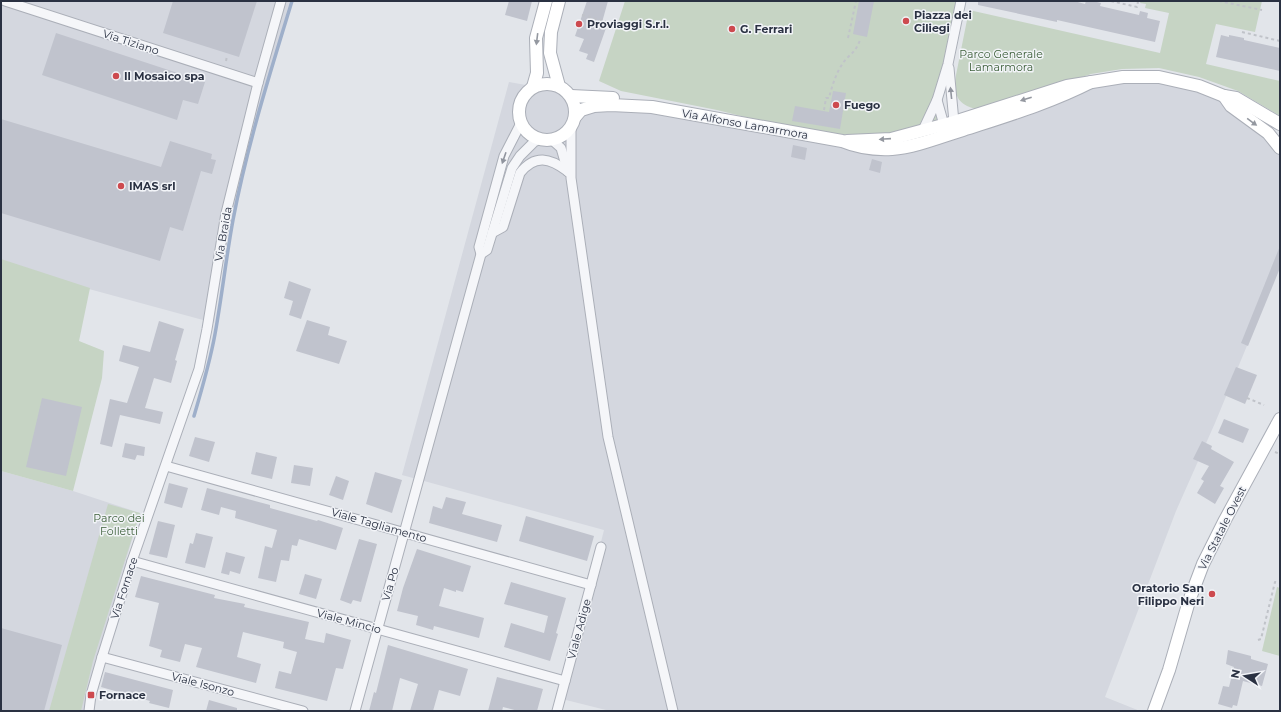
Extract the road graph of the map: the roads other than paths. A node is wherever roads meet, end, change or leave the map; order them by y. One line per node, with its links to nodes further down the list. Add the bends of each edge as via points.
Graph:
1 (4, 1): 8 (street, Via Tiziano)
2 (281, 1): 8 (street, Via Braida)
3 (546, 1): 10 (street, one-way to 10, via 536,38 537,73)
4 (559, 1): 9 (street, via 551,32 550,53)
5 (961, 1): 6 (street)
6 (948, 64): 13 (street); 19 (street, one-way to 6)
7 (1091, 82): 12 (street, Via Alfonso Lamarmora, via 1123,77 1159,78 1199,86); 15 (street, Via Alfonso Lamarmora, via 1070,93); 19 (street, Via Alfonso Lamarmora, one-way to 19, via 1067,86)
8 (258, 83): 29 (street, Via Braida, via 226,213 199,369)
9 (559, 86): 10 (street, via 546,83); 11 (street)
10 (534, 87): 17 (street, via 522,98 519,111)
11 (571, 96): 14 (street, via 615,98); 16 (street, via 576,110)
12 (1224, 96): 18 (street, Via Alfonso Lamarmora, via 1236,98); 24 (street, one-way to 24, via 1231,106 1268,134)
13 (937, 100): 19 (street); 20 (street)
14 (647, 106): 16 (street, via 594,106 581,110); 22 (street, Via Alfonso Lamarmora)
15 (1009, 115): 19 (street, Via Alfonso Lamarmora, via 994,115); 23 (street, Via Alfonso Lamarmora)
16 (573, 122): 21 (street, via 559,138); 25 (street)
17 (521, 123): 21 (street, via 532,136); 27 (street, one-way to 27, via 504,156 479,247)
18 (1280, 124)
19 (949, 125): 20 (street, Via Alfonso Lamarmora); 23 (street, Via Alfonso Lamarmora)
20 (923, 130): 22 (street, Via Alfonso Lamarmora, one-way to 22, via 891,139)
21 (546, 140): 25 (street, via 560,148); 26 (street, via 534,142 512,168)
22 (842, 141): 23 (street, Via Alfonso Lamarmora, via 868,149)
23 (901, 147)
24 (1280, 148)
25 (569, 174): 26 (street, via 557,163 545,160 536,160 525,166 520,173 503,227); 41 (street, via 608,437)
26 (492, 233): 27 (street, via 487,250)
27 (481, 254): 30 (street, Via Po)
28 (1280, 419): 42 (street, Via Statale Ovest, via 1203,564)
29 (166, 466): 30 (street, Viale Tagliamento); 32 (street, Via Fornace)
30 (405, 533): 33 (street, Viale Tagliamento); 34 (street, Via Po)
31 (601, 547): 33 (street, Viale Adige)
32 (132, 561): 34 (street, Viale Mincio); 35 (street, Via Fornace)
33 (591, 585): 36 (street, Viale Adige)
34 (377, 628): 36 (street, Viale Mincio); 39 (street, Via Po)
35 (102, 657): 37 (street, Via Fornace, via 91,694); 38 (street, Viale Isonzo)
36 (565, 681): 40 (street, Viale Adige)
37 (89, 711)
38 (303, 711)
39 (355, 711)
40 (557, 711)
41 (673, 711)
42 (1154, 711)

